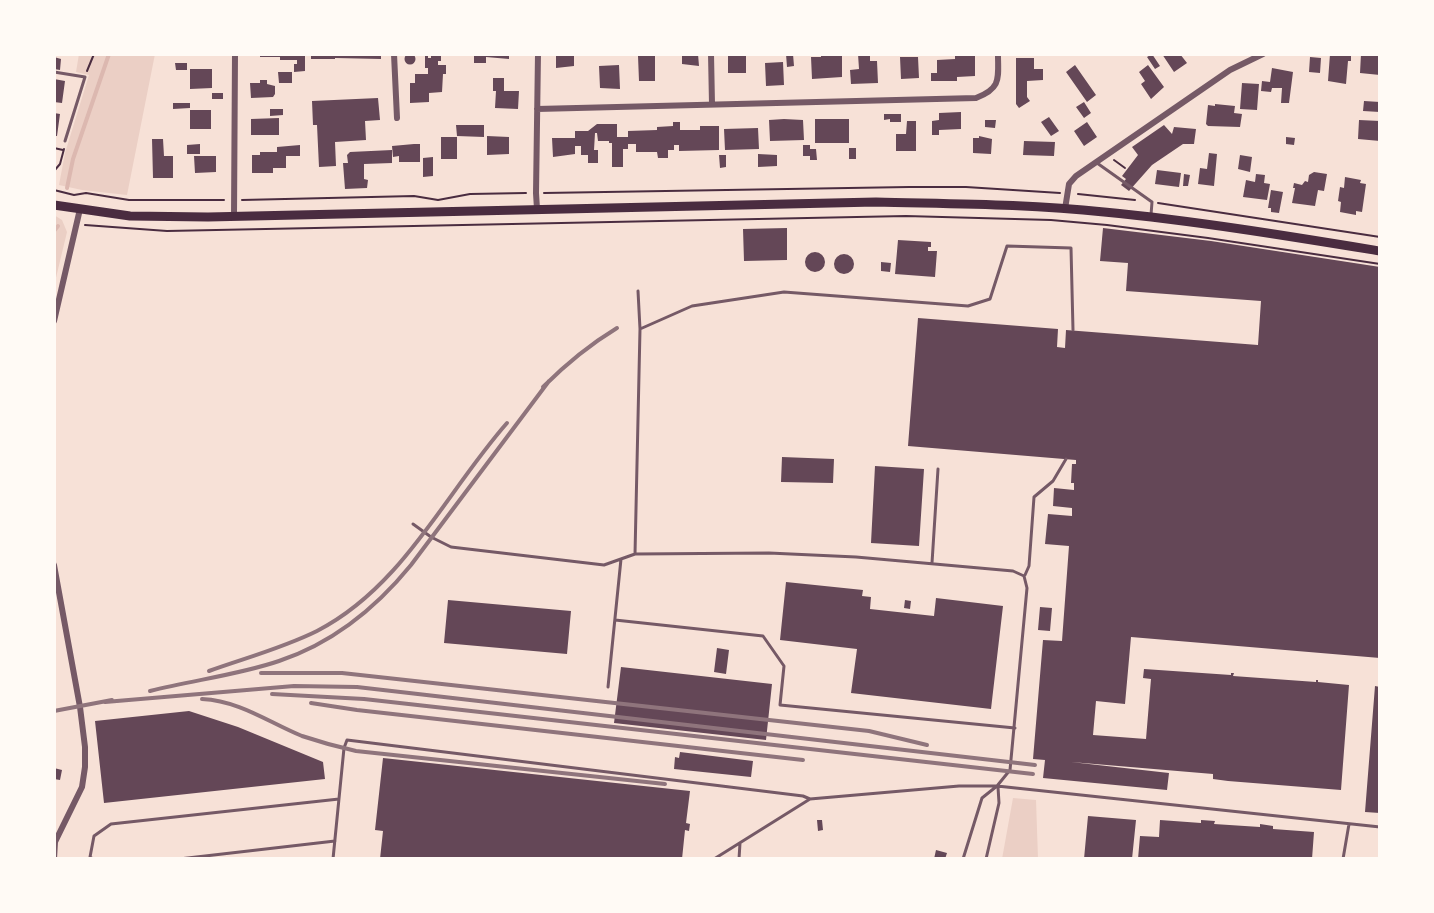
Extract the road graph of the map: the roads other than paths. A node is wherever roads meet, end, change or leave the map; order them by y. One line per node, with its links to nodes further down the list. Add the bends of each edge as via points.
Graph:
1 (235, 54): 18 (street)
2 (394, 54): 11 (street)
3 (538, 54): 10 (street)
4 (711, 54): 9 (street)
5 (998, 54): 9 (street, via 998,83 989,93 976,98)
6 (1263, 54): 7 (street)
7 (1248, 57): 13 (street)
8 (54, 72): 12 (lane, via 85,77)
9 (712, 104): 10 (street)
10 (537, 109): 16 (street)
11 (397, 118)
12 (65, 141)
13 (1096, 162): 17 (street, via 1069,184); 19 (lane, via 1152,202)
14 (54, 205): 15 (main road)
15 (80, 209): 18 (main road, via 130,216); 22 (street)
16 (537, 209): 17 (main road, via 876,202); 18 (main road)
17 (1065, 209): 19 (main road)
18 (234, 216)
19 (1150, 217): 20 (main road)
20 (1380, 251)
21 (638, 291): 23 (lane)
22 (54, 321)
23 (640, 329): 24 (lane, via 692,306 784,292 968,306 990,298 1007,246 1071,248); 28 (lane)
24 (1074, 330)
25 (1066, 459): 32 (lane, via 1053,480 1034,497 1029,566)
26 (938, 469): 30 (lane)
27 (413, 524): 29 (lane, via 451,547 604,565)
28 (635, 554): 29 (lane); 30 (lane, via 769,553)
29 (621, 559): 33 (lane)
30 (932, 563): 32 (lane, via 1013,571)
31 (54, 565): 42 (street, via 85,747 82,787)
32 (1024, 576): 35 (lane)
33 (615, 620): 34 (lane); 35 (lane, via 763,636 784,666 780,705)
34 (608, 687)
35 (1015, 728): 36 (lane, via 1010,770)
36 (997, 786): 37 (lane); 39 (lane); 50 (lane, via 982,798); 51 (lane, via 999,803)
37 (810, 799): 38 (lane, via 347,740); 43 (lane)
38 (339, 800): 41 (lane); 45 (lane, via 111,824 94,836 90,857)
39 (1349, 824): 40 (lane); 52 (lane)
40 (1380, 827)
41 (335, 841): 46 (lane); 47 (lane)
42 (54, 842): 44 (street)
43 (740, 843): 48 (lane); 49 (lane)
44 (54, 859)
45 (93, 859)
46 (179, 859)
47 (333, 859)
48 (714, 859)
49 (739, 859)
50 (963, 859)
51 (986, 859)
52 (1343, 859)

